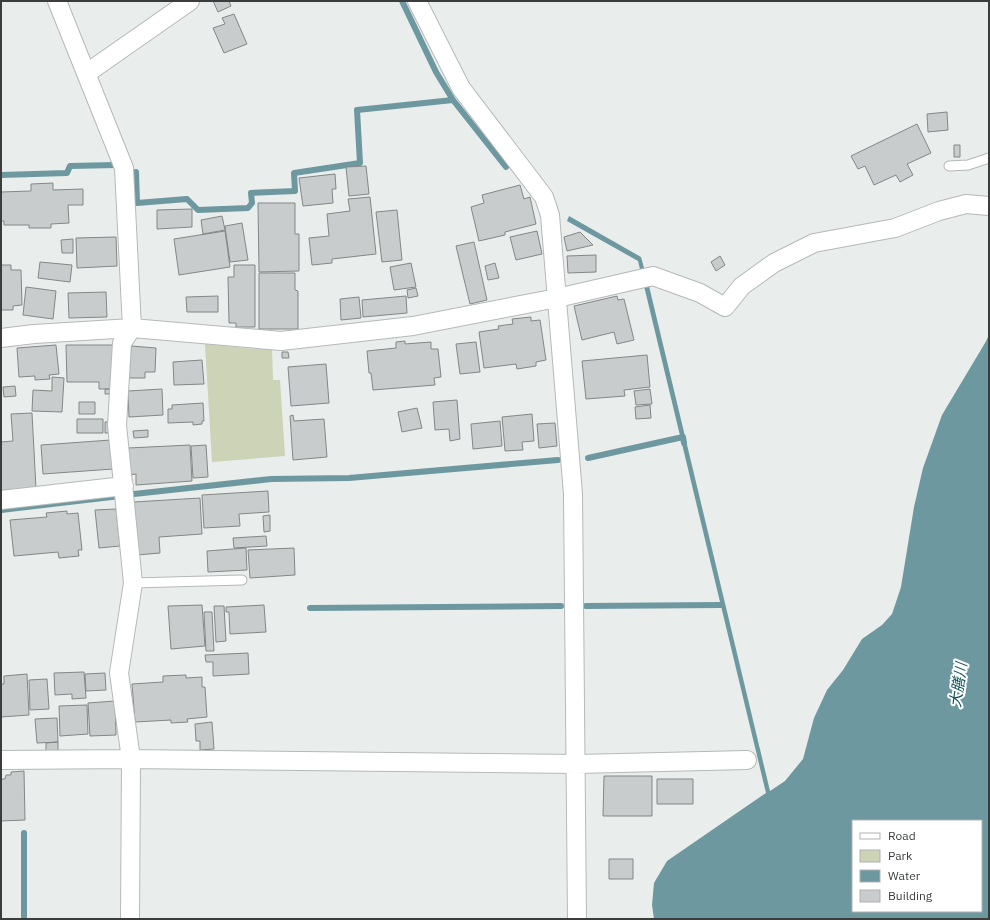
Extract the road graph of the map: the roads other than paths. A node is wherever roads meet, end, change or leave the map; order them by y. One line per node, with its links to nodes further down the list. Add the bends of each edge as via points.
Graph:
1 (57, 1): 4 (street)
2 (190, 1): 4 (street)
3 (417, 1): 8 (street, via 460,88 544,197 550,215)
4 (87, 73): 9 (street, via 124,168)
5 (989, 158): 6 (lane, via 968,165)
6 (949, 166)
7 (989, 206): 8 (street, via 966,204 895,228 814,243 774,262 742,286 725,307 700,293 652,276)
8 (557, 298): 9 (street, via 413,326 281,341); 18 (street, via 573,494)
9 (132, 328): 10 (street); 11 (street, via 122,343 117,425)
10 (1, 338)
11 (124, 486): 12 (street); 14 (street)
12 (1, 500)
13 (242, 580): 14 (lane)
14 (133, 583): 15 (street, via 119,673)
15 (131, 759): 16 (street); 18 (street); 19 (street)
16 (1, 760)
17 (747, 760): 18 (street)
18 (577, 764): 20 (street)
19 (130, 919)
20 (577, 919)

